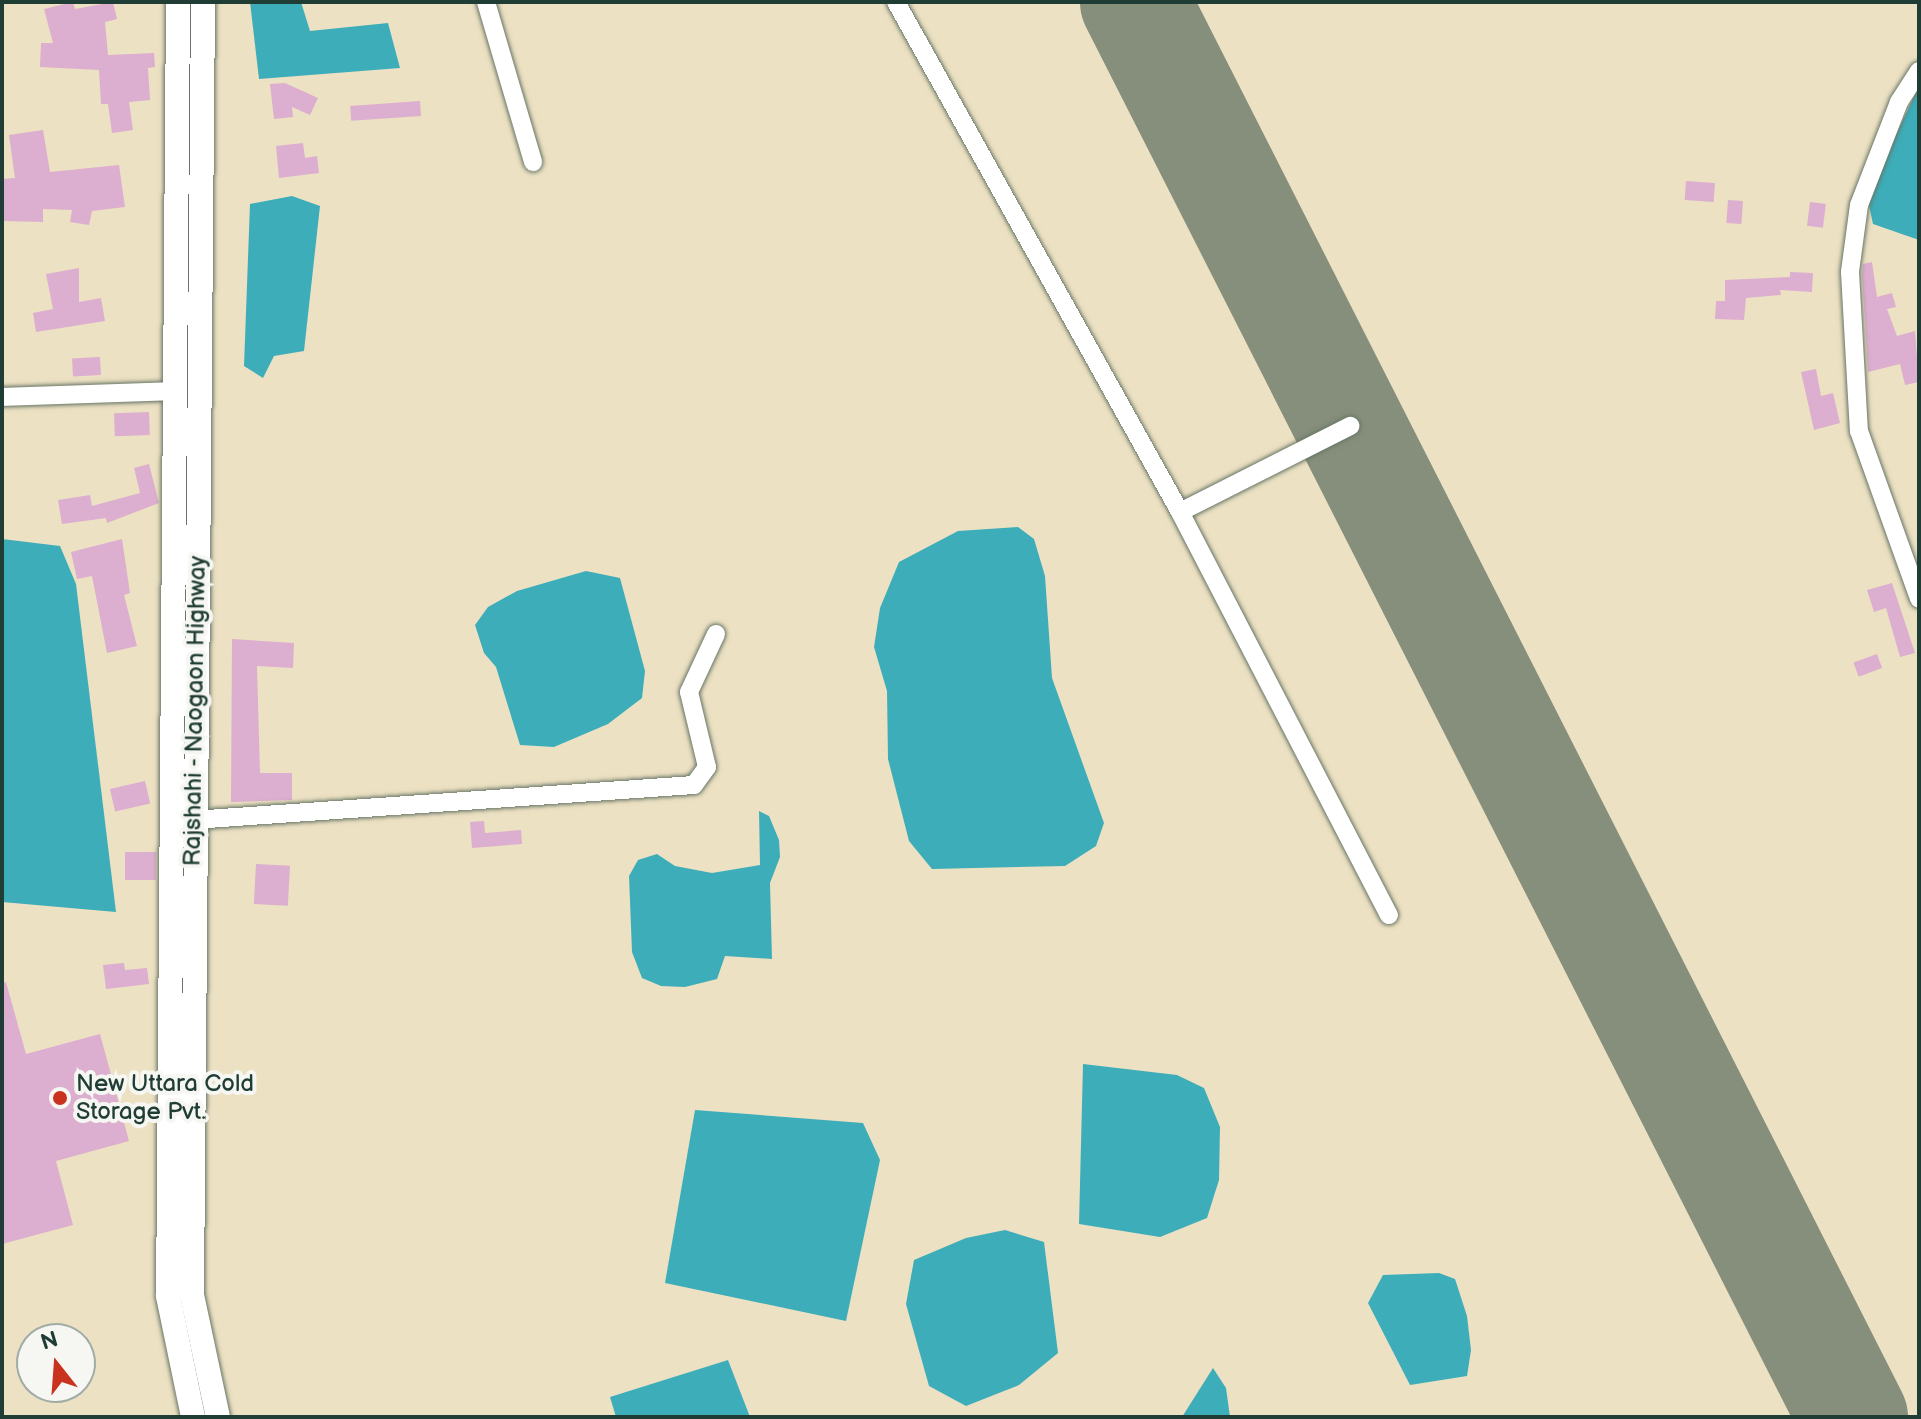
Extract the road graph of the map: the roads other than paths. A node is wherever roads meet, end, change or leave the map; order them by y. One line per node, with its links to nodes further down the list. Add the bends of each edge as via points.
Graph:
1 (178, 2): 7 (main road, Rajshahi - Naogaon Highway)
2 (203, 2): 13 (main road, Rajshahi - Naogaon Highway)
3 (486, 2): 6 (street)
4 (896, 2): 10 (street)
5 (1919, 71): 11 (street, via 1899,102 1859,205 1850,272 1859,431)
6 (533, 162)
7 (175, 391): 8 (street); 15 (main road, Rajshahi - Naogaon Highway, via 168,1296)
8 (2, 397)
9 (1350, 426): 10 (street)
10 (1180, 512): 14 (street)
11 (1919, 599)
12 (716, 634): 13 (street, via 689,692 707,767 694,785)
13 (193, 820): 16 (main road, Rajshahi - Naogaon Highway, via 192,1295)
14 (1389, 915)
15 (193, 1417)
16 (218, 1417)

